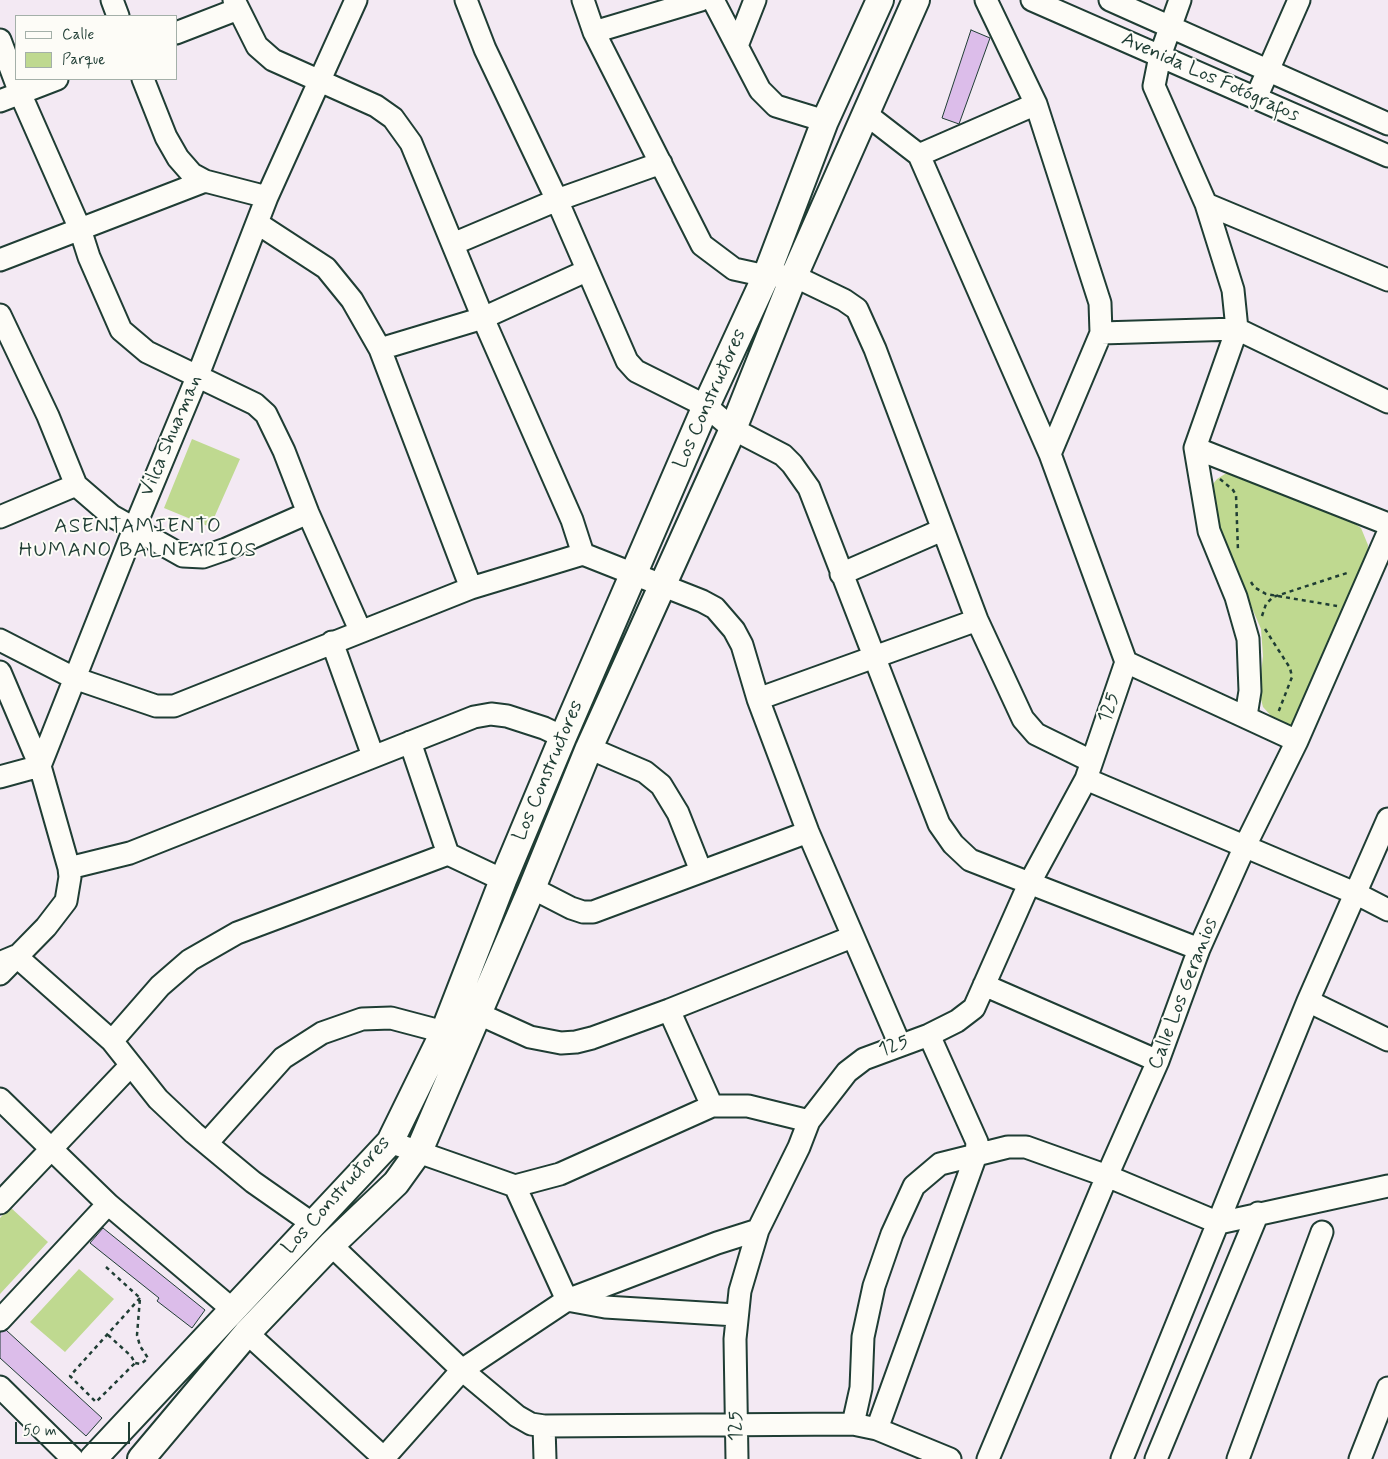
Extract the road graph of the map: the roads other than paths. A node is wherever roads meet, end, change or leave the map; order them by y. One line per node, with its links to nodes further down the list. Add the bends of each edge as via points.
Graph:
1 (112, 0): 17 (street)
2 (356, 0): 29 (street, Vilca Shuaman)
3 (466, 0): 42 (street, via 485,48)
4 (583, 0): 20 (street)
5 (701, 0): 20 (street)
6 (713, 0): 22 (street)
7 (755, 0): 22 (street)
8 (880, 0): 35 (main road, Los Constructores)
9 (916, 0): 34 (main road, Los Constructores)
10 (986, 0): 33 (street)
11 (1032, 0): 16 (street, Avenida Los Fotógrafos)
12 (1110, 0): 18 (street)
13 (1180, 0): 18 (street)
14 (1299, 0): 24 (street)
15 (236, 4): 19 (street); 29 (street, via 257,46 273,60)
16 (1054, 5): 23 (street, Avenida Los Fotógrafos)
17 (118, 15)
18 (1170, 27): 23 (street); 24 (street)
19 (178, 32)
20 (594, 32): 39 (street)
21 (0, 40): 26 (street)
22 (737, 46): 35 (street, via 760,90 776,106)
23 (1160, 56): 31 (street, Avenida Los Fotógrafos); 43 (street, via 1154,86)
24 (1268, 71): 31 (street); 36 (street)
25 (15, 80): 30 (street)
26 (15, 80)
27 (54, 80): 30 (street)
28 (143, 80): 40 (street, via 178,158 192,174)
29 (320, 81): 41 (street, Vilca Shuaman); 46 (street, via 376,106 403,130)
30 (20, 93): 32 (street); 45 (street)
31 (1256, 98): 38 (street, Avenida Los Fotógrafos)
32 (0, 101)
33 (1036, 104): 37 (street); 55 (street, via 1100,303)
34 (866, 114): 37 (street); 50 (main road, Los Constructores)
35 (824, 121): 49 (main road, Los Constructores)
36 (1388, 124)
37 (919, 155): 62 (street)
38 (1388, 156)
39 (661, 163): 42 (street); 49 (street, via 702,245 734,270)
40 (205, 181): 41 (street); 45 (street)
41 (267, 198): 44 (street, Vilca Shuaman)
42 (557, 200): 46 (street); 48 (street)
43 (1206, 204): 51 (street); 54 (street, via 1233,290)
44 (257, 223): 56 (street, via 326,268 352,300); 57 (street, Vilca Shuaman)
45 (80, 229): 47 (street); 57 (street, via 121,330 147,352)
46 (452, 244): 53 (street)
47 (0, 260)
48 (586, 271): 53 (street); 59 (street, via 627,361 636,371)
49 (766, 276): 50 (street); 59 (main road, Los Constructores)
50 (794, 276): 60 (main road, Los Constructores); 68 (street, via 857,309)
51 (1388, 280)
52 (0, 315): 63 (street, via 48,416)
53 (483, 318): 56 (street); 70 (street, via 572,520)
54 (1238, 329): 55 (street); 58 (street); 61 (street)
55 (1100, 333): 62 (street)
56 (380, 349): 74 (street)
57 (198, 374): 64 (street, via 255,404 266,414); 67 (street, Vilca Shuaman)
58 (1388, 402)
59 (706, 406): 60 (street); 72 (main road, Los Constructores)
60 (733, 429): 71 (street, via 772,448 792,464 808,488); 73 (main road, Los Constructores)
61 (1195, 448): 66 (street); 84 (street, via 1209,531 1236,597 1248,640 1250,691)
62 (1050, 454): 80 (street)
63 (76, 485): 65 (street); 67 (street, via 112,516)
64 (308, 513): 67 (street, via 203,557 183,556); 76 (street)
65 (0, 517)
66 (1388, 524)
67 (134, 529): 82 (street, Vilca Shuaman)
68 (942, 530): 71 (street); 75 (street)
69 (1388, 533): 86 (street, Calle Los Geranios)
70 (583, 554): 72 (street); 74 (street)
71 (841, 574): 79 (street)
72 (634, 575): 73 (street); 85 (main road, Los Constructores)
73 (664, 584): 83 (street, via 702,601 725,617 742,645); 88 (main road, Los Constructores)
74 (471, 588): 76 (street)
75 (977, 620): 79 (street); 91 (street, via 1023,719 1036,734)
76 (360, 630): 78 (street)
77 (0, 640): 82 (street)
78 (332, 642): 82 (street, via 174,706 156,706); 89 (street)
79 (873, 656): 83 (street); 100 (street, via 939,824 970,860)
80 (1126, 662): 84 (street); 91 (street, 125)
81 (0, 672): 90 (street)
82 (74, 678): 90 (street, Vilca Shuaman)
83 (758, 699): 94 (street)
84 (1246, 716): 86 (street)
85 (563, 738): 87 (street, via 523,720 491,714); 99 (main road, Los Constructores)
86 (1297, 740): 95 (street, Calle Los Geranios)
87 (410, 742): 89 (street); 96 (street)
88 (589, 748): 98 (street, via 645,772 661,785 678,813); 101 (main road, Los Constructores)
89 (373, 756): 97 (street, via 130,853)
90 (40, 766): 92 (street); 97 (street)
91 (1088, 770): 95 (street); 100 (street, 125)
92 (0, 777)
93 (1388, 820): 102 (street)
94 (808, 832): 98 (street); 104 (street)
95 (1245, 846): 102 (street); 105 (street, Calle Los Geranios)
96 (448, 854): 99 (street); 115 (street, via 237,933 190,960 160,986)
97 (68, 868): 106 (street, via 70,877 66,901 46,927)
98 (701, 871): 101 (street, via 593,912 571,908)
99 (503, 880): 112 (main road, Los Constructores)
100 (1030, 884): 105 (street); 108 (street, 125)
101 (532, 888): 111 (main road, Los Constructores)
102 (1357, 894): 103 (street); 109 (street)
103 (1388, 910)
104 (852, 937): 110 (street); 116 (street)
105 (1199, 949): 117 (street, Calle Los Geranios)
106 (8, 960): 107 (street); 115 (street)
107 (0, 974)
108 (984, 984): 113 (street, 125, via 974,1008); 117 (street)
109 (1308, 1001): 114 (street); 133 (street)
110 (669, 1010): 111 (street, via 592,1038 561,1043 530,1037); 120 (street)
111 (479, 1014): 125 (main road, Los Constructores)
112 (444, 1032): 122 (main road, Los Constructores); 123 (street, via 391,1018 362,1019 322,1033 283,1058)
113 (930, 1035): 116 (street, 125); 126 (street, via 977,1142)
114 (1388, 1040)
115 (112, 1041): 118 (street)
116 (900, 1045): 121 (street, 125, via 871,1056 847,1072)
117 (1158, 1061): 127 (street, Calle Los Geranios)
118 (131, 1065): 123 (street, via 158,1099); 124 (street)
119 (0, 1099): 124 (street)
120 (712, 1106): 121 (street, via 748,1106); 128 (street, via 560,1174)
121 (809, 1121): 135 (street, 125)
122 (390, 1142): 125 (street); 134 (main road, Los Constructores)
123 (206, 1143): 134 (street, via 253,1182)
124 (53, 1150): 130 (street); 131 (street)
125 (419, 1151): 128 (street); 137 (main road, Los Constructores, via 396,1183)
126 (976, 1155): 127 (street, via 1026,1147); 146 (street, via 940,1164 914,1186 892,1234 874,1286 863,1337 861,1388); 149 (street)
127 (1107, 1176): 133 (street); 158 (street, Calle Los Geranios)
128 (515, 1186): 138 (street)
129 (1388, 1186): 132 (street)
130 (0, 1203)
131 (108, 1204): 139 (street); 141 (street)
132 (1258, 1213): 133 (street); 160 (street)
133 (1220, 1223): 159 (street)
134 (313, 1224): 139 (main road, Los Constructores)
135 (758, 1230): 138 (street); 140 (street, 125, via 746,1266)
136 (1322, 1232): 161 (street)
137 (331, 1245): 142 (main road, Los Constructores); 143 (street)
138 (567, 1300): 140 (street, via 605,1307); 143 (street)
139 (232, 1310): 152 (main road, Los Constructores)
140 (736, 1315): 147 (street, 125)
141 (0, 1320)
142 (247, 1333): 153 (main road, Los Constructores); 154 (street)
143 (462, 1370): 148 (street, via 517,1416 531,1424); 154 (street)
144 (0, 1387): 151 (street)
145 (1388, 1388): 162 (street)
146 (853, 1424): 147 (street); 149 (street)
147 (737, 1425): 148 (street); 156 (street, 125)
148 (544, 1426): 155 (street)
149 (877, 1429): 150 (street)
150 (910, 1451): 157 (street)
151 (73, 1459)
152 (93, 1459)
153 (140, 1459)
154 (384, 1459)
155 (545, 1459)
156 (737, 1459)
157 (950, 1459)
158 (988, 1459)
159 (1122, 1459)
160 (1156, 1459)
161 (1238, 1459)
162 (1360, 1459)

